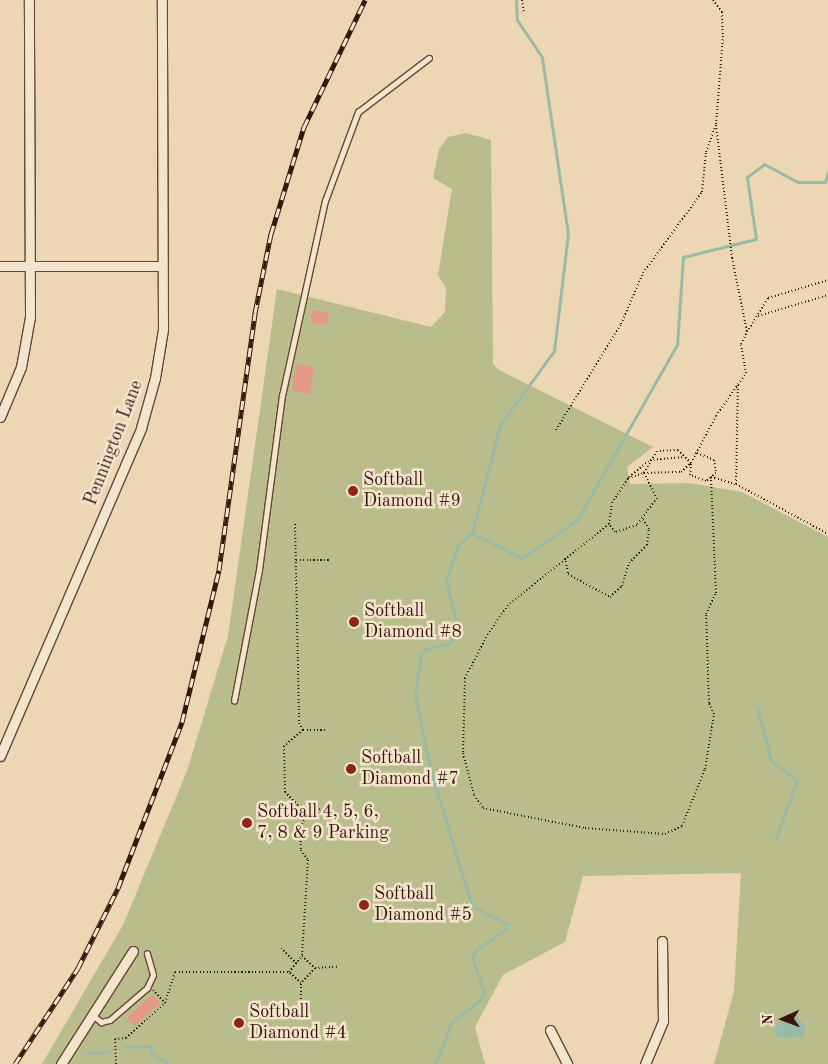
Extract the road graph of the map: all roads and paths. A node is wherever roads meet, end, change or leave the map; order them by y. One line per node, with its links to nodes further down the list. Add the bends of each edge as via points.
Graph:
1 (29, 0): 10 (street)
2 (162, 0): 9 (street, Pennington Lane)
3 (522, 0): 5 (path)
4 (714, 0): 7 (path, via 722,12 723,36)
5 (524, 14)
6 (429, 58): 33 (lane, via 358,112 325,201 282,396 259,570)
7 (716, 125): 14 (path, via 732,258); 17 (path, via 706,152 702,192 643,273 622,324)
8 (0, 266): 10 (street)
9 (162, 266): 10 (street); 36 (street, Pennington Lane, via 161,352 148,407)
10 (29, 267): 16 (street, via 28,336)
11 (828, 280): 13 (path, via 768,298)
12 (828, 295): 13 (path)
13 (758, 316): 14 (path)
14 (747, 332): 15 (path, via 742,344 746,374)
15 (738, 384): 18 (path); 25 (path)
16 (0, 417)
17 (556, 430)
18 (697, 453): 21 (path); 23 (path, via 714,460 716,473)
19 (684, 457): 20 (path); 20 (path, via 678,450 657,451); 21 (path)
20 (650, 460): 22 (path); 24 (path)
21 (691, 463): 22 (path, via 681,472); 23 (path, via 690,475 706,481)
22 (644, 473): 24 (path); 26 (path, via 656,498)
23 (711, 476): 25 (path); 30 (path, via 716,593 706,614 709,703 714,714 705,769 682,826 665,834 585,828 483,808 474,795 463,753 465,678 508,606)
24 (628, 478): 28 (path, via 612,503)
25 (736, 484): 29 (path)
26 (642, 518): 28 (path, via 637,525 616,532); 30 (path, via 649,529 647,545 629,563 622,586 610,597 568,574)
27 (295, 524): 31 (path)
28 (609, 524): 30 (path)
29 (828, 534)
30 (565, 558)
31 (296, 560): 32 (path); 34 (path, via 299,723)
32 (332, 560)
33 (234, 701)
34 (303, 730): 35 (path); 39 (path, via 284,746 285,792)
35 (326, 730)
36 (0, 756)
37 (327, 808): 38 (path)
38 (309, 811): 39 (path); 45 (path, via 300,827 301,850 308,860)
39 (304, 812): 40 (path)
40 (293, 814)
41 (662, 941): 59 (street, via 662,1021)
42 (281, 948): 46 (path)
43 (133, 951): 54 (street)
44 (147, 954): 54 (lane, via 152,975 147,988 110,1020 101,1022)
45 (302, 956): 46 (path); 47 (path)
46 (297, 964): 49 (path)
47 (315, 968): 48 (path); 50 (path)
48 (337, 968)
49 (289, 972): 50 (path); 52 (path, via 175,972)
50 (301, 983): 53 (path)
51 (146, 996): 52 (path, via 153,989)
52 (165, 1003): 57 (path, via 126,1038 115,1039)
53 (302, 1004)
54 (93, 1016): 56 (street)
55 (550, 1030): 58 (street)
56 (61, 1064)
57 (116, 1064)
58 (567, 1064)
59 (644, 1064)

